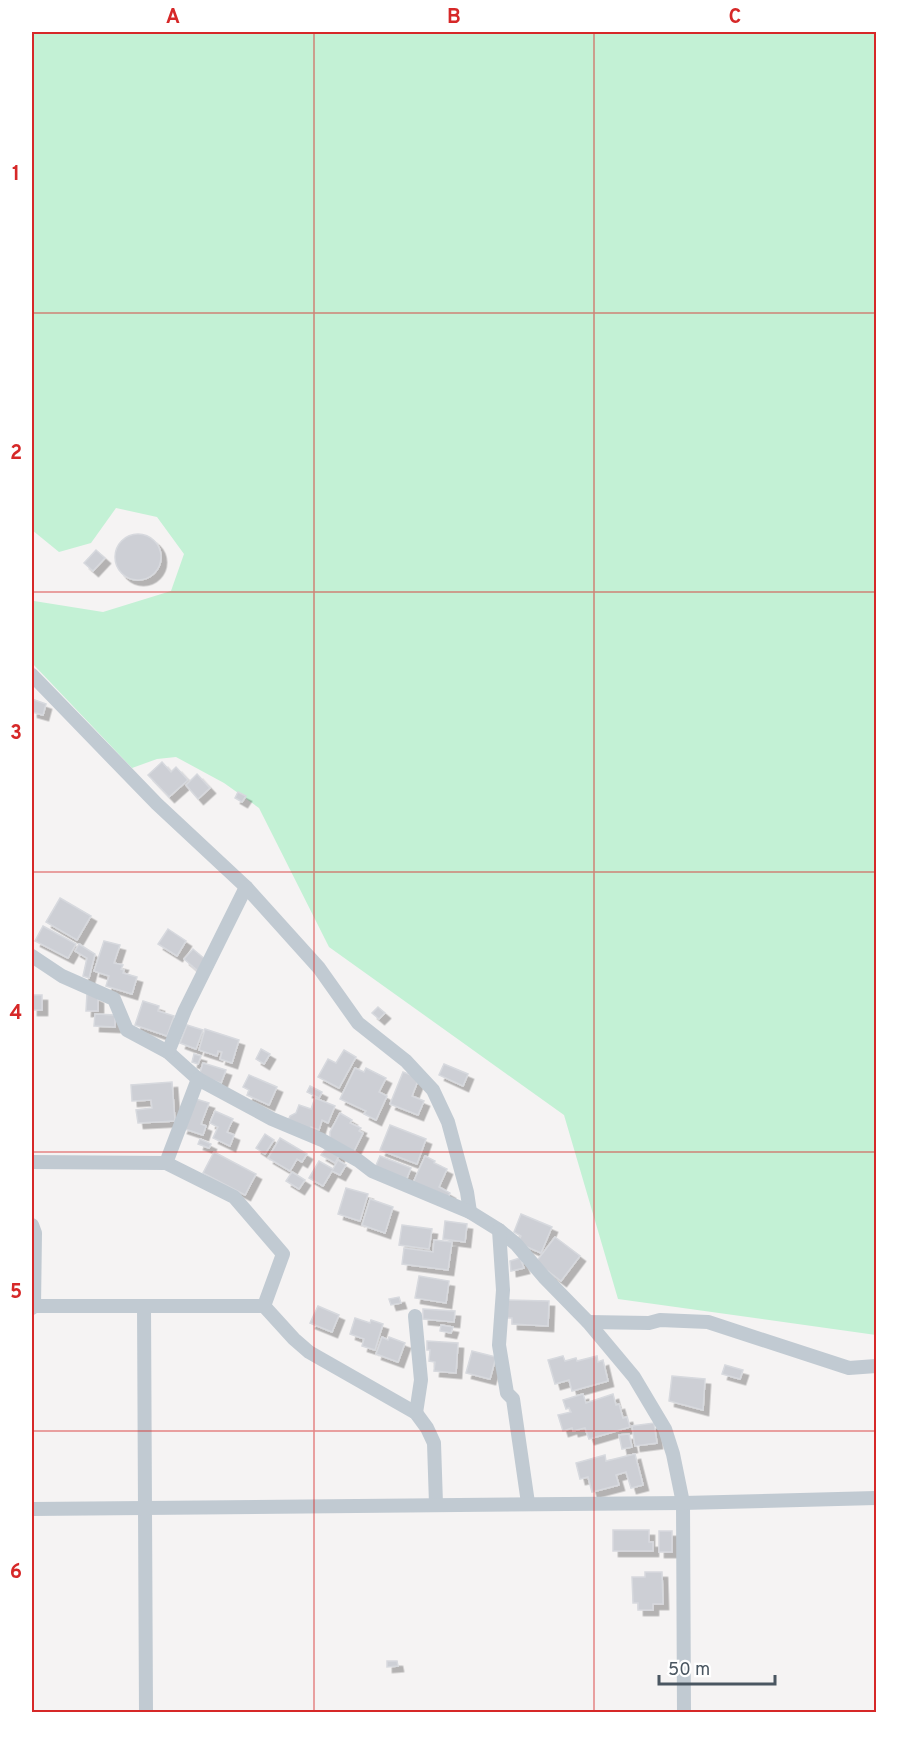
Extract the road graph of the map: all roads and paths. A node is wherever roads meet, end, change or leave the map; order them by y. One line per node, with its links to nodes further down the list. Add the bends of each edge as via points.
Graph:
1 (32, 675): 2 (street, via 157,804)
2 (246, 887): 4 (street); 8 (street, via 319,968 358,1023 406,1061 434,1090 448,1122)
3 (32, 956): 4 (street, via 62,976 114,999 127,1030)
4 (168, 1052): 5 (street)
5 (198, 1079): 7 (street); 8 (street, via 272,1119 322,1140 372,1171)
6 (32, 1162): 7 (street)
7 (166, 1163): 12 (street, via 234,1197 283,1254)
8 (470, 1212): 10 (street)
9 (32, 1225): 13 (street)
10 (499, 1230): 15 (street); 19 (street, via 503,1290 499,1345 507,1393 513,1399)
11 (144, 1306): 12 (street); 13 (street); 22 (street)
12 (264, 1306): 17 (street, via 309,1352)
13 (33, 1307)
14 (415, 1316): 17 (street, via 421,1380)
15 (588, 1322): 16 (street, via 708,1322 849,1368); 20 (street, via 634,1377 664,1429 674,1454)
16 (876, 1366)
17 (416, 1413): 21 (street, via 434,1443)
18 (876, 1498): 20 (street)
19 (528, 1503): 20 (street); 21 (street)
20 (683, 1503): 25 (street)
21 (436, 1504): 22 (street)
22 (146, 1508): 23 (street); 24 (street)
23 (32, 1509)
24 (146, 1713)
25 (684, 1713)

